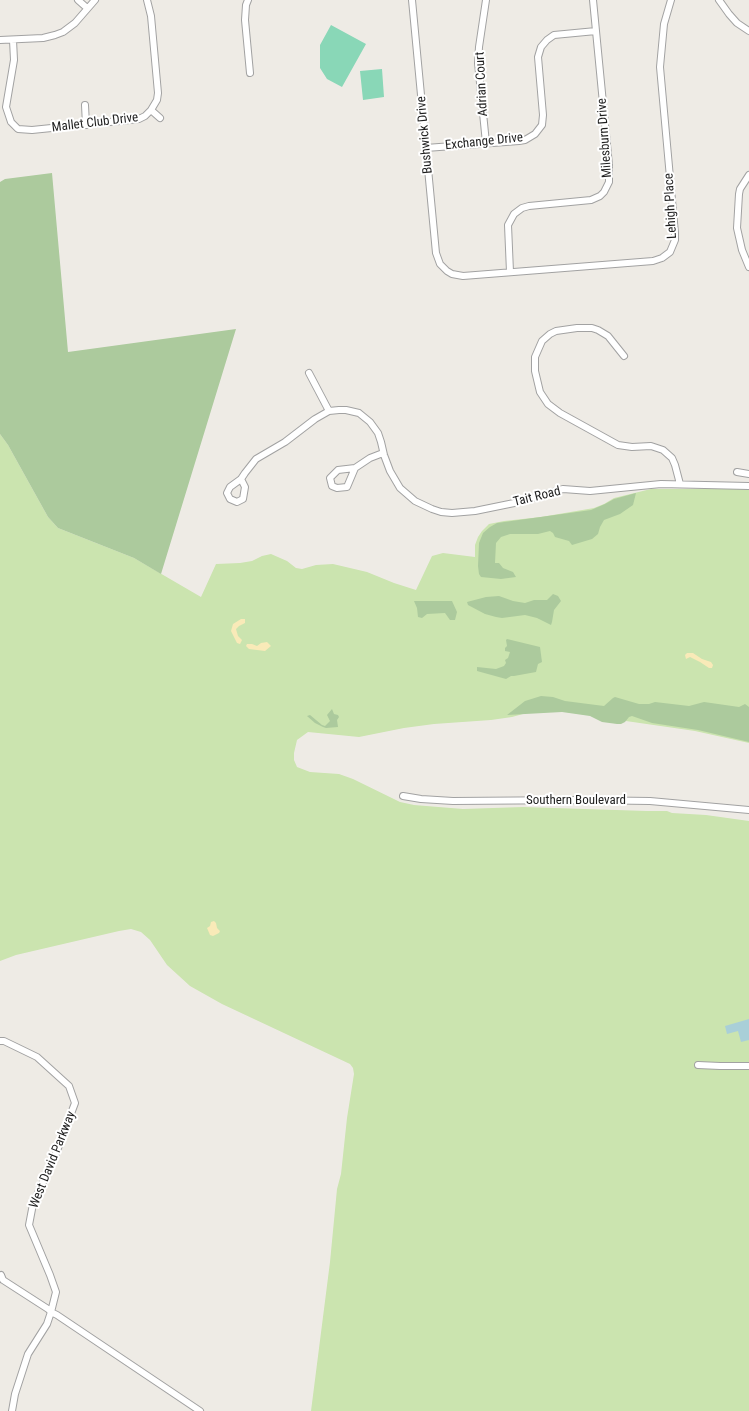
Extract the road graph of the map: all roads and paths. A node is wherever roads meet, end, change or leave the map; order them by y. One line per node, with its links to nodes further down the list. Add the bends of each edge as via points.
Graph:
1 (78, 0): 10 (street)
2 (95, 0): 10 (street)
3 (147, 0): 17 (street, Mallet Club Drive, via 158,82 157,100)
4 (248, 0): 15 (street, via 245,20)
5 (412, 0): 21 (street, Bushwick Drive)
6 (486, 0): 20 (street, Adrian Court, via 478,58)
7 (593, 0): 11 (street, Milesburn Drive)
8 (670, 0): 25 (street, Lehigh Place, via 664,24 660,67 676,233 673,247 666,255 653,262)
9 (719, 0): 12 (street, via 737,23)
10 (86, 8): 14 (street, via 75,23 59,34)
11 (596, 31): 20 (street, Exchange Drive, via 560,34 544,43 538,57 543,115 540,129 525,140); 25 (street, Milesburn Drive, via 609,182 604,192 592,200 529,206 514,214 508,225)
12 (749, 31)
13 (0, 40): 14 (street)
14 (13, 40): 19 (street, Mallet Club Drive, via 14,60 6,107 11,122 18,129 32,130)
15 (250, 73)
16 (85, 105): 19 (street)
17 (151, 110): 18 (street); 19 (street, Mallet Club Drive, via 139,119)
18 (160, 118)
19 (86, 125)
20 (486, 144): 21 (street, Exchange Drive)
21 (426, 148): 24 (street, Bushwick Drive, via 436,253)
22 (749, 175): 23 (street, via 740,189 737,228)
23 (749, 267)
24 (444, 269): 25 (street, Lehigh Place, via 463,276)
25 (510, 272)
26 (624, 356): 34 (street, via 608,336 598,330 577,328 556,331 542,342 535,357 540,392 548,404 560,413 618,445 651,446 663,450 672,458)
27 (309, 373): 28 (street)
28 (329, 411): 29 (street, Tait Road, via 353,411 364,417 378,433); 33 (street, via 256,459)
29 (383, 453): 30 (street); 34 (street, Tait Road, via 400,488 415,501 432,509 452,513 475,512 562,489 590,491)
30 (355, 468)
31 (737, 472): 32 (street)
32 (749, 474)
33 (241, 479)
34 (680, 484): 35 (street, Tait Road)
35 (749, 486)
36 (403, 796): 37 (street, Southern Boulevard, via 453,801 650,801)
37 (749, 810)
38 (0, 1041): 42 (street, West David Parkway, via 37,1057 69,1086 75,1103 33,1204 29,1225 56,1292)
39 (698, 1065): 40 (street)
40 (749, 1066)
41 (1, 1275): 42 (street, via 3,1280)
42 (51, 1312): 43 (street, West David Parkway, via 47,1324 28,1354); 44 (street)
43 (12, 1411)
44 (200, 1411)

